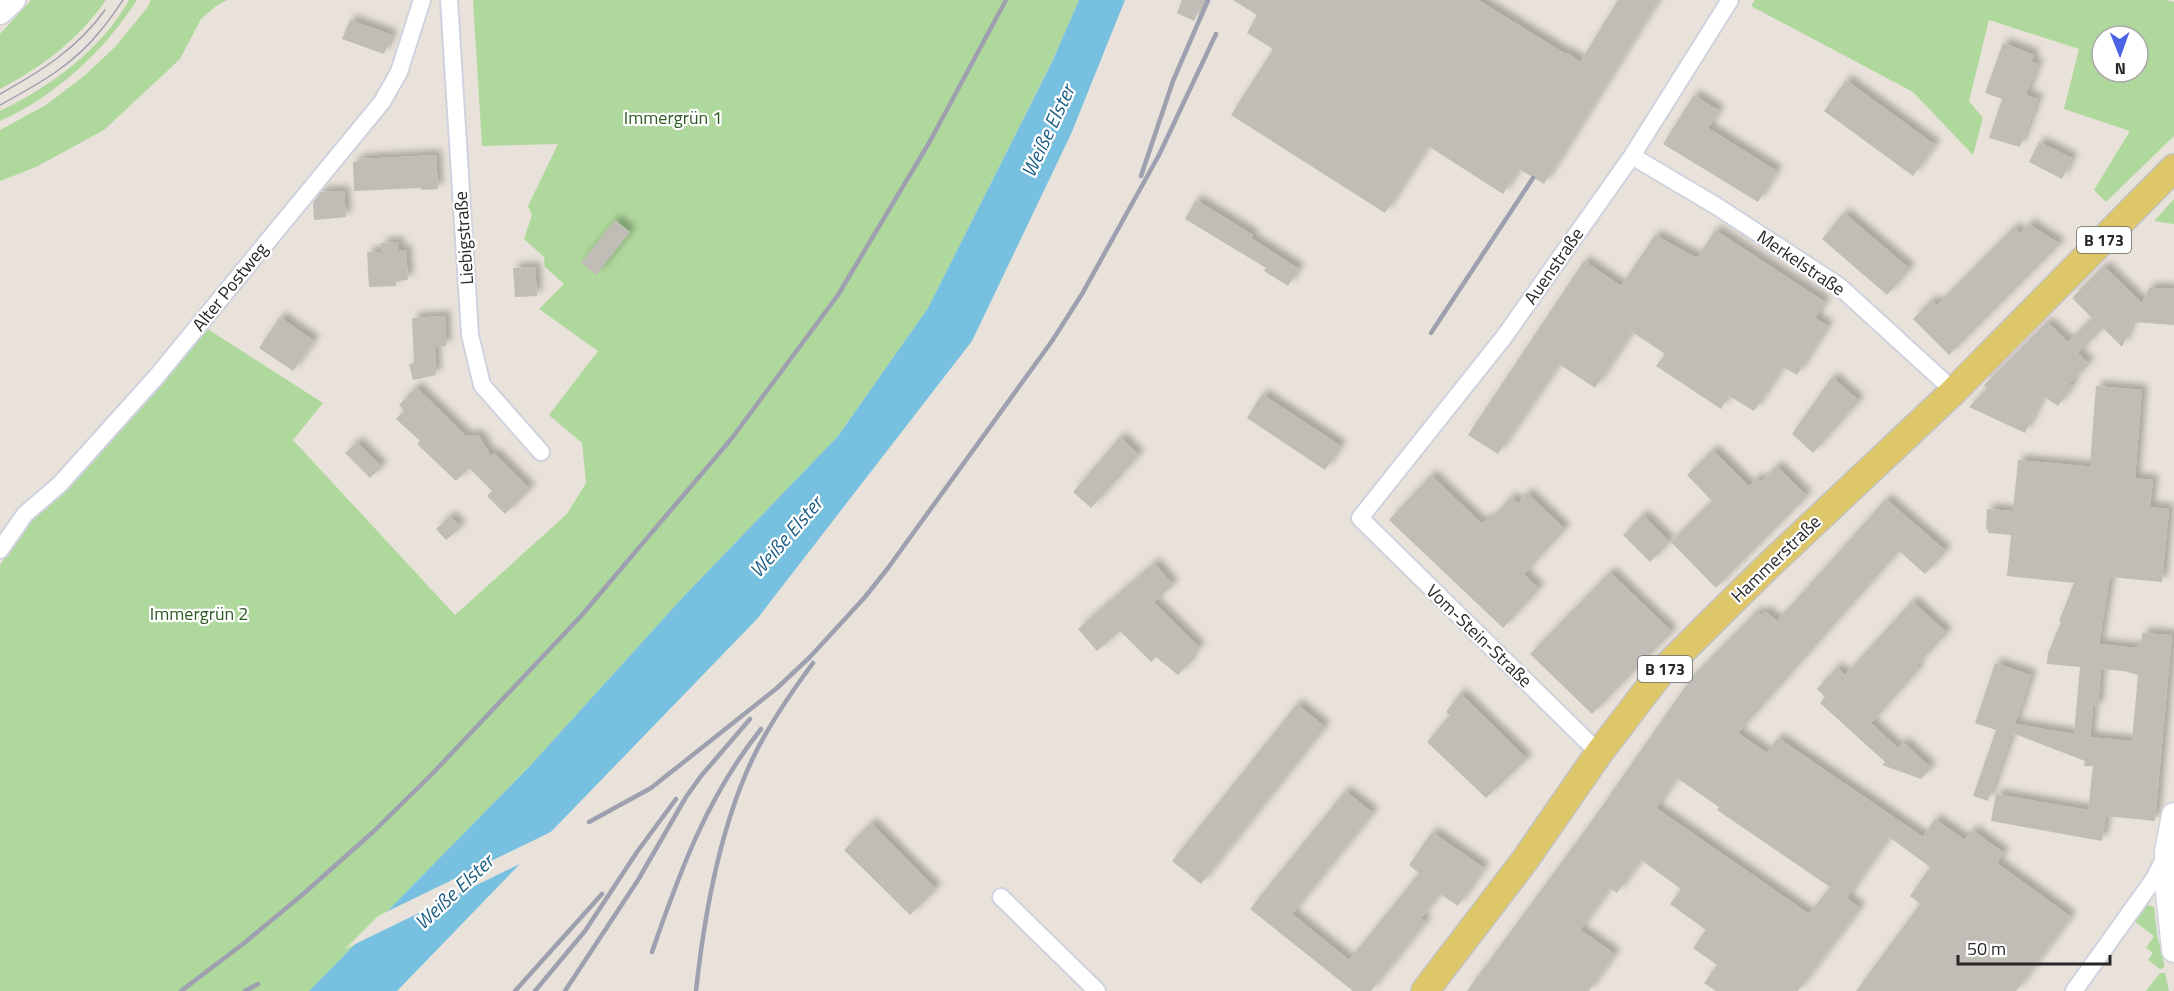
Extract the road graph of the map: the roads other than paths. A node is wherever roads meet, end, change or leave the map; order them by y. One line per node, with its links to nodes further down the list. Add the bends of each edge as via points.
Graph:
1 (13, 0): 5 (street)
2 (423, 0): 11 (street, Alter Postweg, via 399,72 382,102 156,376 60,484 25,514)
3 (449, 0): 9 (street, Liebigstraße, via 470,335 482,385)
4 (1730, 0): 6 (street, Auenstraße)
5 (0, 12)
6 (1632, 156): 8 (street, Merkelstraße, via 1839,286); 10 (street, Auenstraße, via 1504,338)
7 (2170, 176): 8 (main road, Hammerstraße / B 173)
8 (1954, 391): 12 (main road, Hammerstraße / B 173, via 1661,672)
9 (541, 452)
10 (1360, 518): 12 (street, Vom-Stein-Straße)
11 (0, 550)
12 (1599, 753): 18 (main road, Hammerstraße / B 173, via 1525,860)
13 (2174, 815): 14 (street)
14 (2167, 852): 16 (street); 19 (street, via 2154,879)
15 (1001, 897): 17 (street)
16 (2174, 950)
17 (1097, 991)
18 (1425, 991)
19 (2074, 991)

